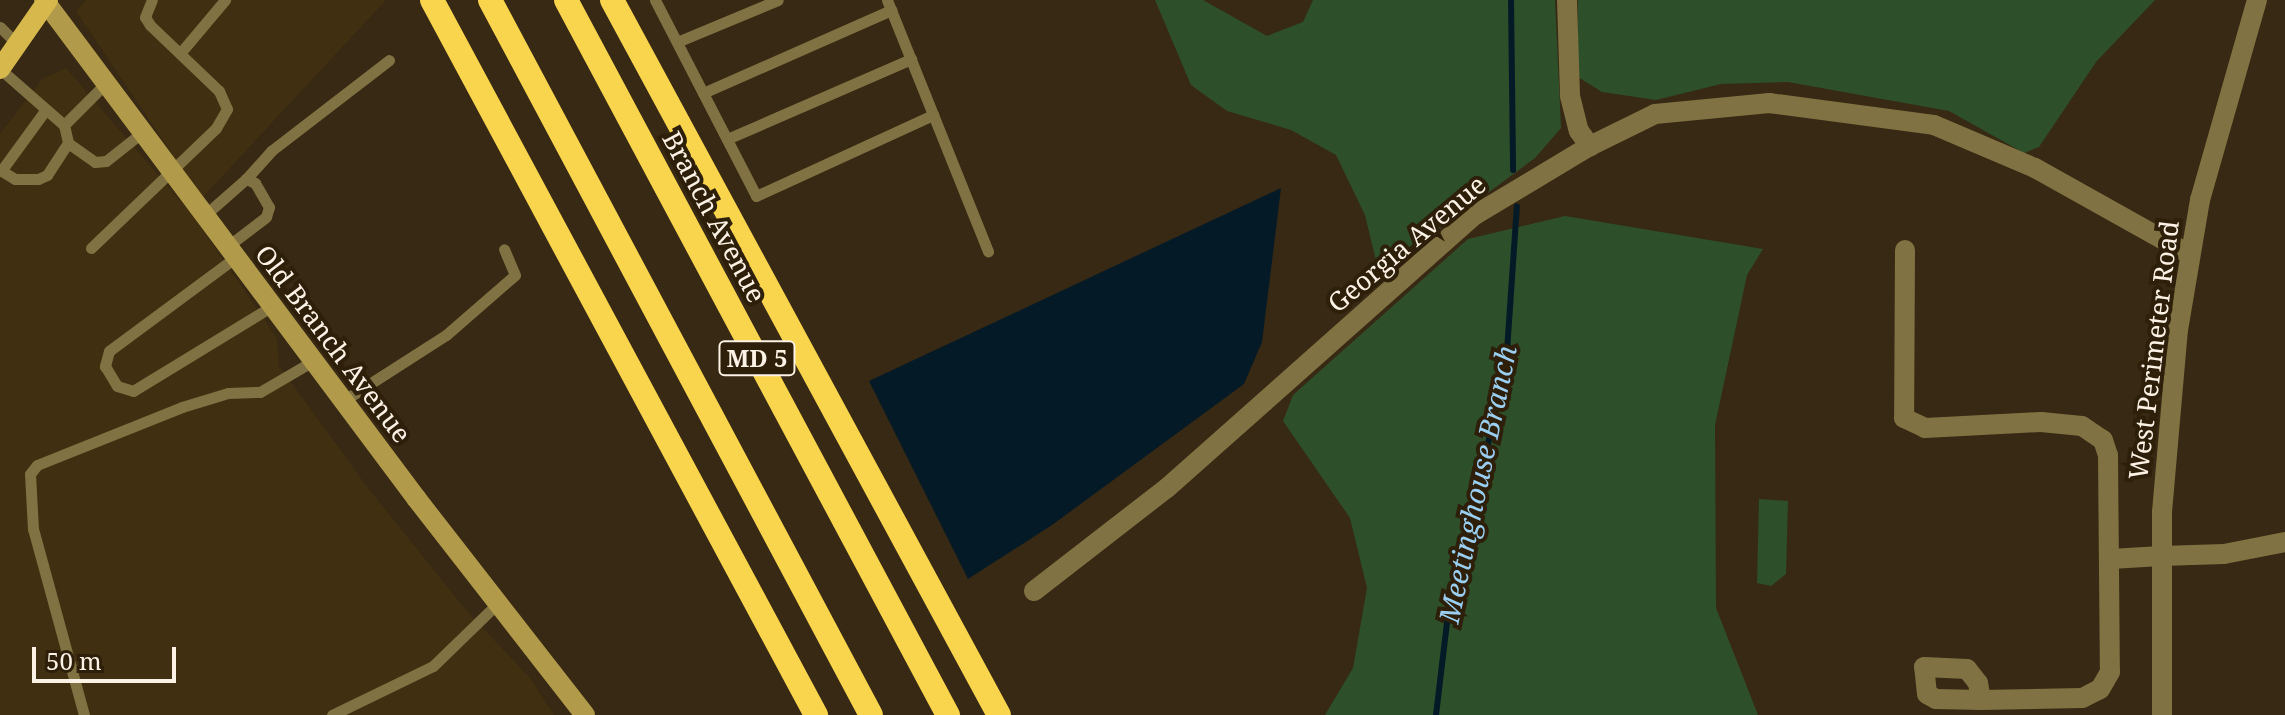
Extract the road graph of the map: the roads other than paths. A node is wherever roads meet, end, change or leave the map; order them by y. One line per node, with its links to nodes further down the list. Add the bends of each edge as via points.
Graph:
1 (152, 0): 16 (lane, via 145,17)
2 (225, 0): 16 (lane)
3 (432, 0): 51 (highway)
4 (490, 0): 52 (highway, MD 5)
5 (566, 0): 53 (highway, Branch Avenue / MD 5)
6 (612, 0): 54 (highway)
7 (655, 0): 14 (lane)
8 (778, 0): 14 (lane)
9 (1567, 0): 28 (street, via 1570,96 1579,131)
10 (2257, 0): 38 (street, West Perimeter Road, via 2228,91)
11 (49, 1): 15 (main road); 20 (main road, Old Branch Avenue)
12 (889, 5): 17 (lane); 21 (lane)
13 (0, 27): 15 (lane)
14 (677, 42): 21 (lane)
15 (18, 45): 19 (main road)
16 (182, 51): 29 (lane, via 219,91 227,109 216,128)
17 (911, 59): 23 (lane); 26 (lane)
18 (389, 60): 31 (lane, via 271,151)
19 (0, 69): 22 (lane)
20 (107, 82): 24 (lane); 25 (main road, Old Branch Avenue)
21 (703, 93): 26 (lane)
22 (44, 112): 24 (lane); 30 (lane)
23 (933, 115): 26 (lane, via 756,196); 36 (lane)
24 (64, 125): 27 (lane)
25 (144, 131): 27 (lane, via 106,161 95,162); 29 (main road, Old Branch Avenue)
26 (727, 139)
27 (68, 143): 30 (lane, via 38,179 15,179)
28 (1590, 146): 38 (street, Georgia Avenue, via 1655,114 1726,104 1769,103 1902,118 1954,132 2035,168); 45 (street, Georgia Avenue, via 1475,215 1167,488)
29 (171, 168): 32 (main road, Old Branch Avenue); 33 (lane)
30 (1, 170)
31 (246, 179): 32 (lane); 37 (lane, via 255,183 269,207 266,217)
32 (205, 215): 37 (main road, Old Branch Avenue)
33 (91, 248)
34 (504, 249): 41 (lane, via 515,275 446,335)
35 (1905, 250): 44 (street, via 1904,418 1925,428 2041,422 2090,429 2103,440 2108,455)
36 (988, 251)
37 (232, 252): 39 (main road, Old Branch Avenue); 39 (lane, via 109,351 105,366 117,386 133,391)
38 (2189, 254): 43 (street, West Perimeter Road, via 2168,412)
39 (272, 306): 40 (main road, Old Branch Avenue)
40 (313, 361): 41 (main road, Old Branch Avenue); 48 (lane, via 260,392 228,393 182,407 89,449 37,465 30,474 33,529)
41 (343, 401): 46 (main road, Old Branch Avenue)
42 (2285, 542): 43 (street, via 2224,554)
43 (2161, 556): 44 (street); 55 (street, West Perimeter Road)
44 (2111, 559): 47 (street, via 2112,658 2100,689 2082,698)
45 (1034, 591)
46 (498, 603): 49 (lane, via 433,666); 50 (main road, Old Branch Avenue)
47 (1981, 700)
48 (84, 715)
49 (332, 715)
50 (585, 715)
51 (816, 715)
52 (871, 715)
53 (948, 715)
54 (999, 715)
55 (2162, 715)

